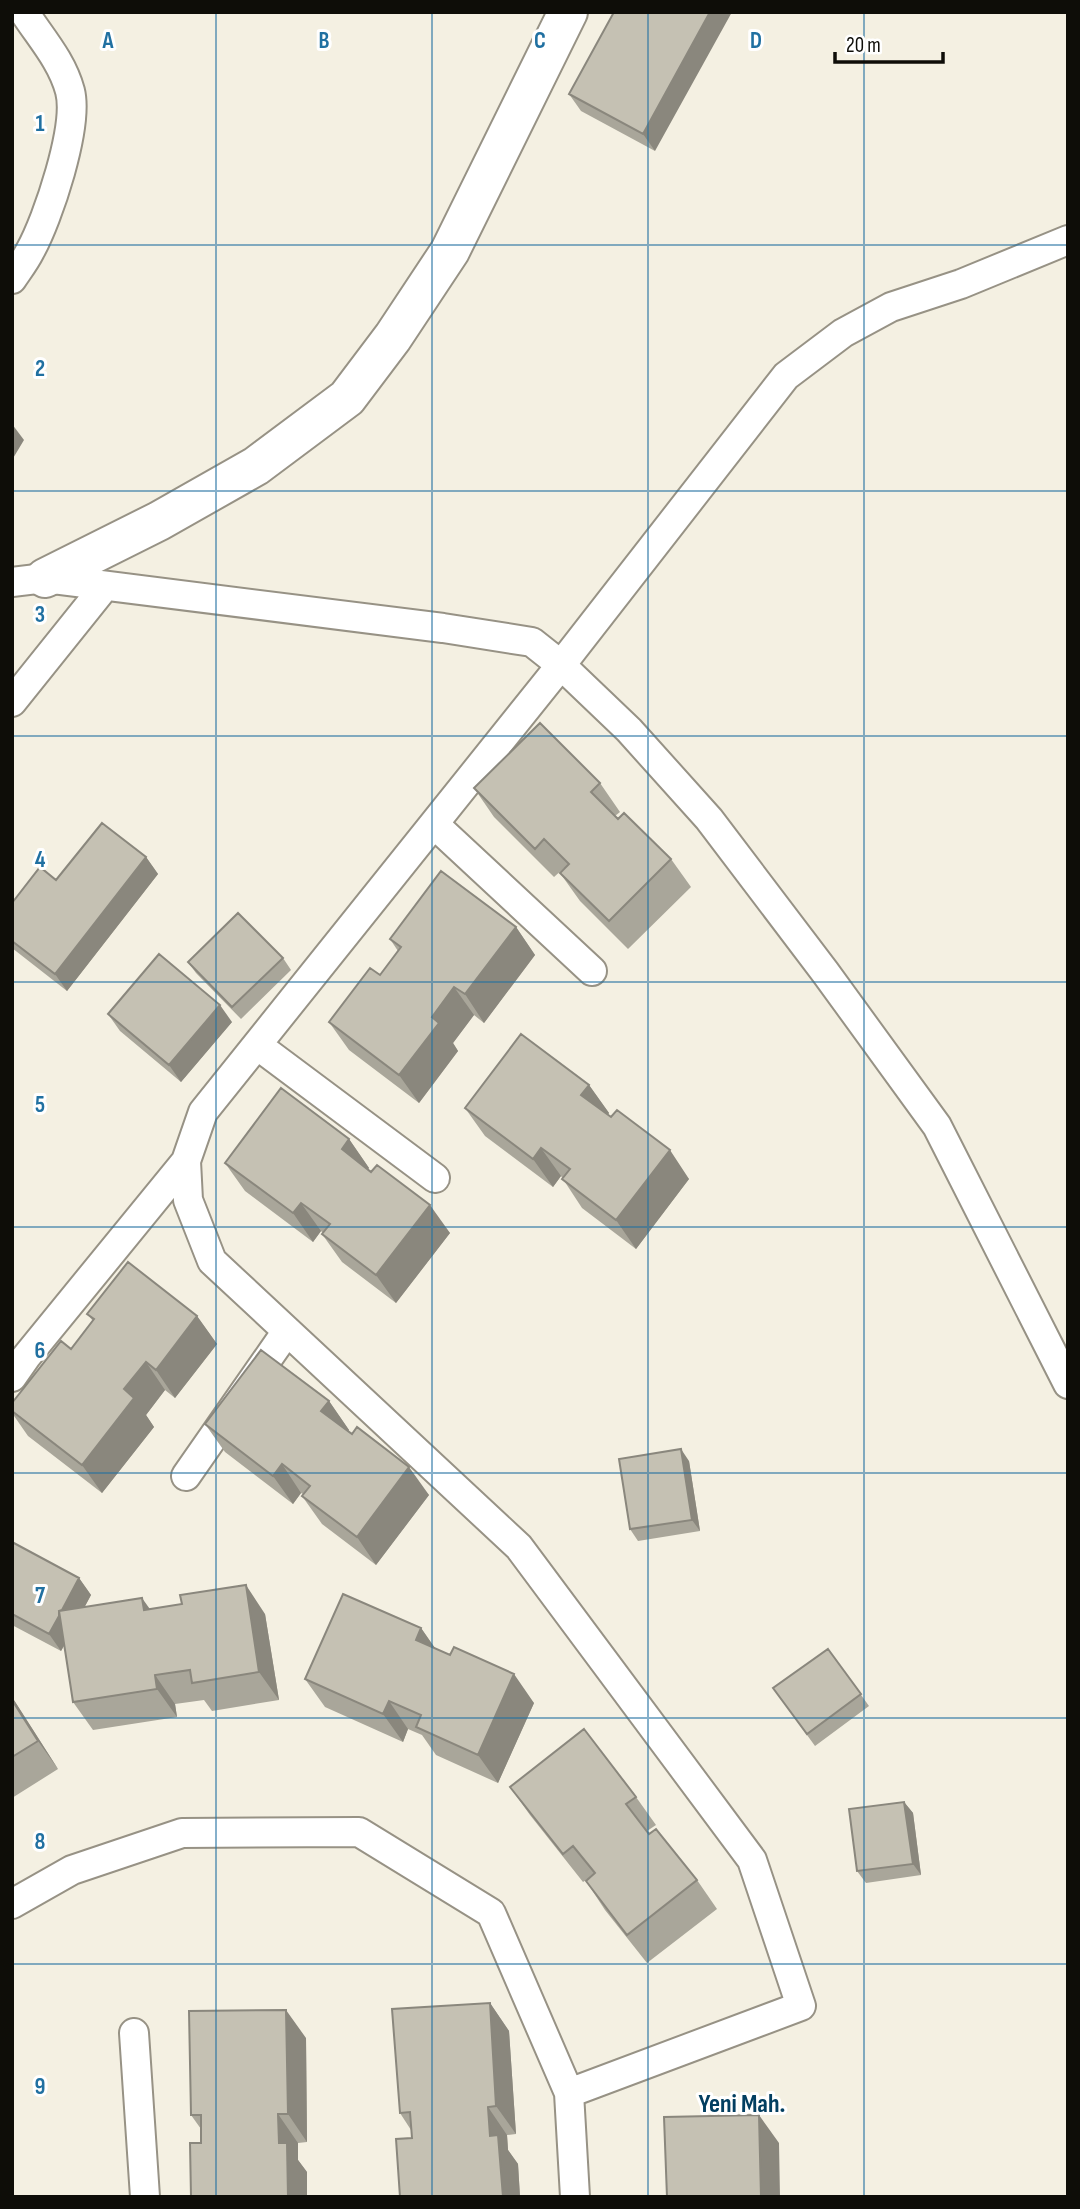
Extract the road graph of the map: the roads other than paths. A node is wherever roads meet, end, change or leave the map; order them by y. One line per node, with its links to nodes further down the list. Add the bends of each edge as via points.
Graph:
1 (24, 12): 4 (street, via 61,64 71,93 72,117 58,183 31,249)
2 (568, 12): 5 (street, via 450,251 347,398 256,466 159,521)
3 (1068, 240): 7 (street, via 891,307 843,332 786,376)
4 (12, 279)
5 (29, 580): 6 (street)
6 (105, 586): 7 (street, via 532,642); 8 (street)
7 (561, 665): 9 (street); 16 (street, via 629,730 709,819 937,1126)
8 (12, 702)
9 (434, 824): 10 (street); 11 (street)
10 (592, 971)
11 (257, 1045): 12 (street, via 203,1112); 13 (street)
12 (186, 1160): 14 (street, via 188,1200 212,1261); 15 (street)
13 (435, 1178)
14 (287, 1331): 17 (street); 20 (street, via 519,1548 752,1860 801,2006)
15 (12, 1377)
16 (1068, 1384)
17 (186, 1476)
18 (12, 1904): 20 (street, via 72,1870 182,1833 359,1832 491,1913)
19 (134, 2033): 21 (street)
20 (569, 2093): 22 (street)
21 (145, 2197)
22 (575, 2197)

